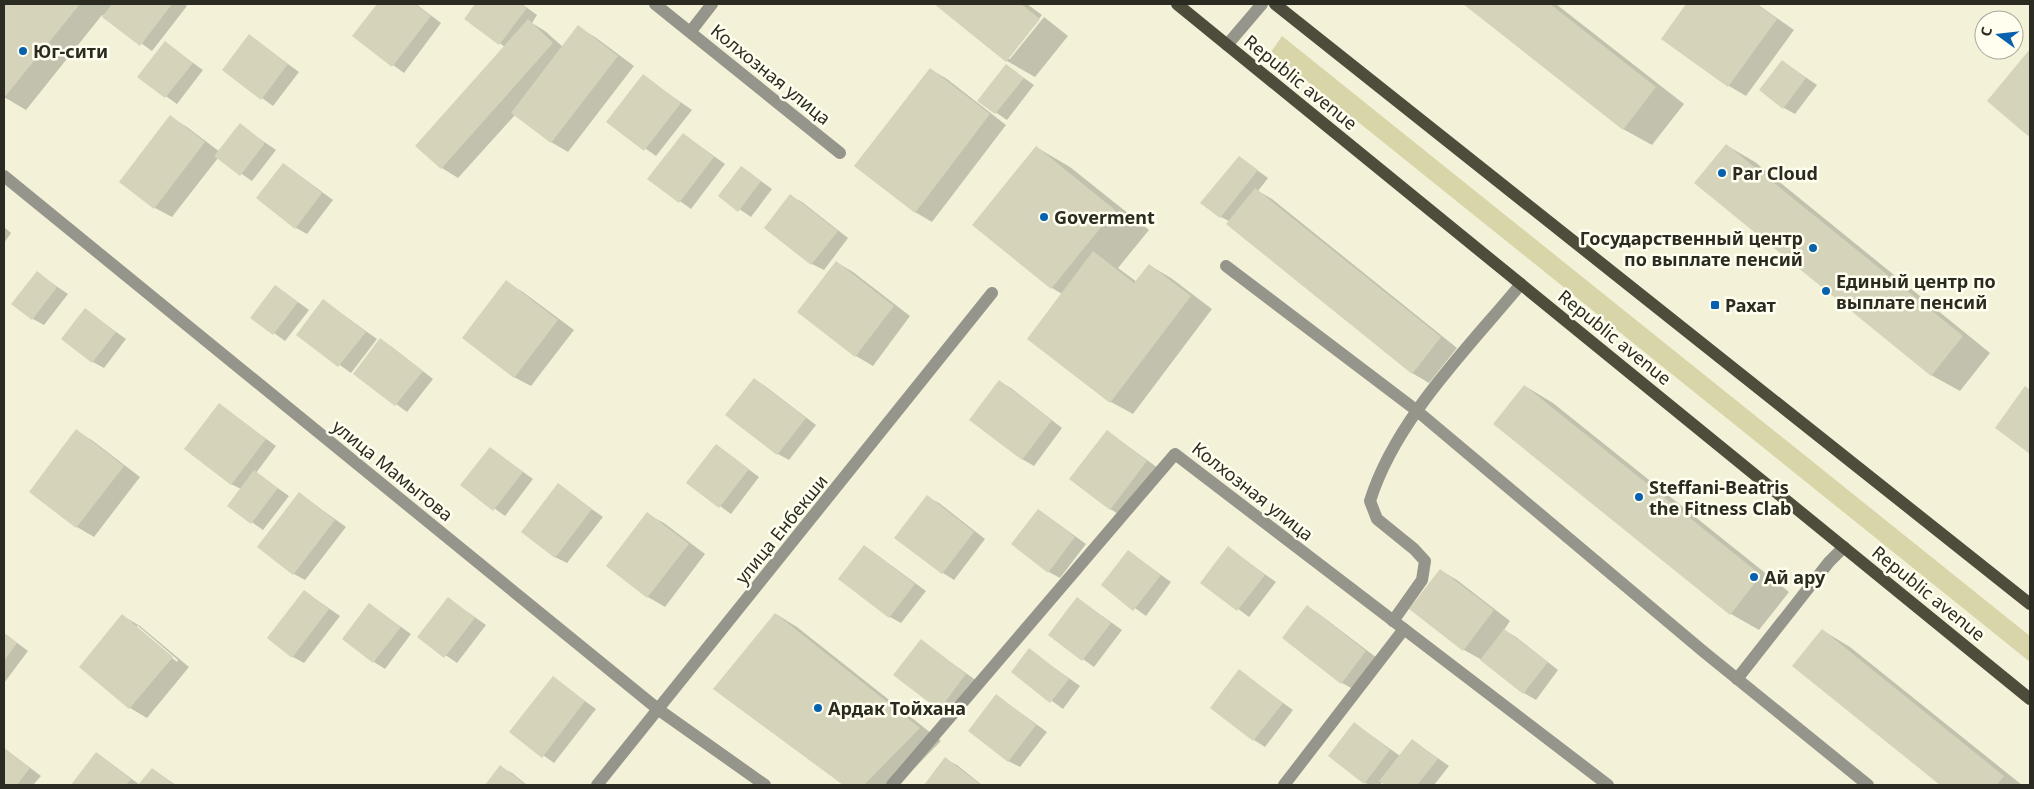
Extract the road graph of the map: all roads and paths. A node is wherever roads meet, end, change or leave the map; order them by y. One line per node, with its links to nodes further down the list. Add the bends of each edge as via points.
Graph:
1 (655, 4): 6 (street, Колхозная улица)
2 (712, 4): 6 (street)
3 (1177, 4): 7 (main road, Republic avenue)
4 (1262, 4): 7 (street)
5 (1275, 4): 15 (main road)
6 (691, 31): 8 (street, Колхозная улица)
7 (1227, 45): 11 (main road, Republic avenue)
8 (840, 153)
9 (4, 176): 20 (street, улица Мамытова)
10 (1226, 266): 13 (street)
11 (1521, 284): 13 (street); 14 (main road, Republic avenue)
12 (992, 294): 20 (street, улица Енбекши)
13 (1416, 410): 16 (street, via 1376,482 1370,501 1377,519 1425,561 1422,580); 18 (street)
14 (1844, 547): 18 (street); 19 (main road, Republic avenue)
15 (2030, 604)
16 (1393, 621): 17 (street, Колхозная улица); 23 (street, Колхозная улица, via 1175,454)
17 (1404, 629): 24 (street); 25 (street, Колхозная улица)
18 (1736, 679): 26 (street)
19 (2030, 699)
20 (659, 710): 21 (street, улица Енбекши); 22 (street, улица Мамытова)
21 (597, 785)
22 (765, 785)
23 (892, 785)
24 (1284, 785)
25 (1608, 785)
26 (1868, 785)

